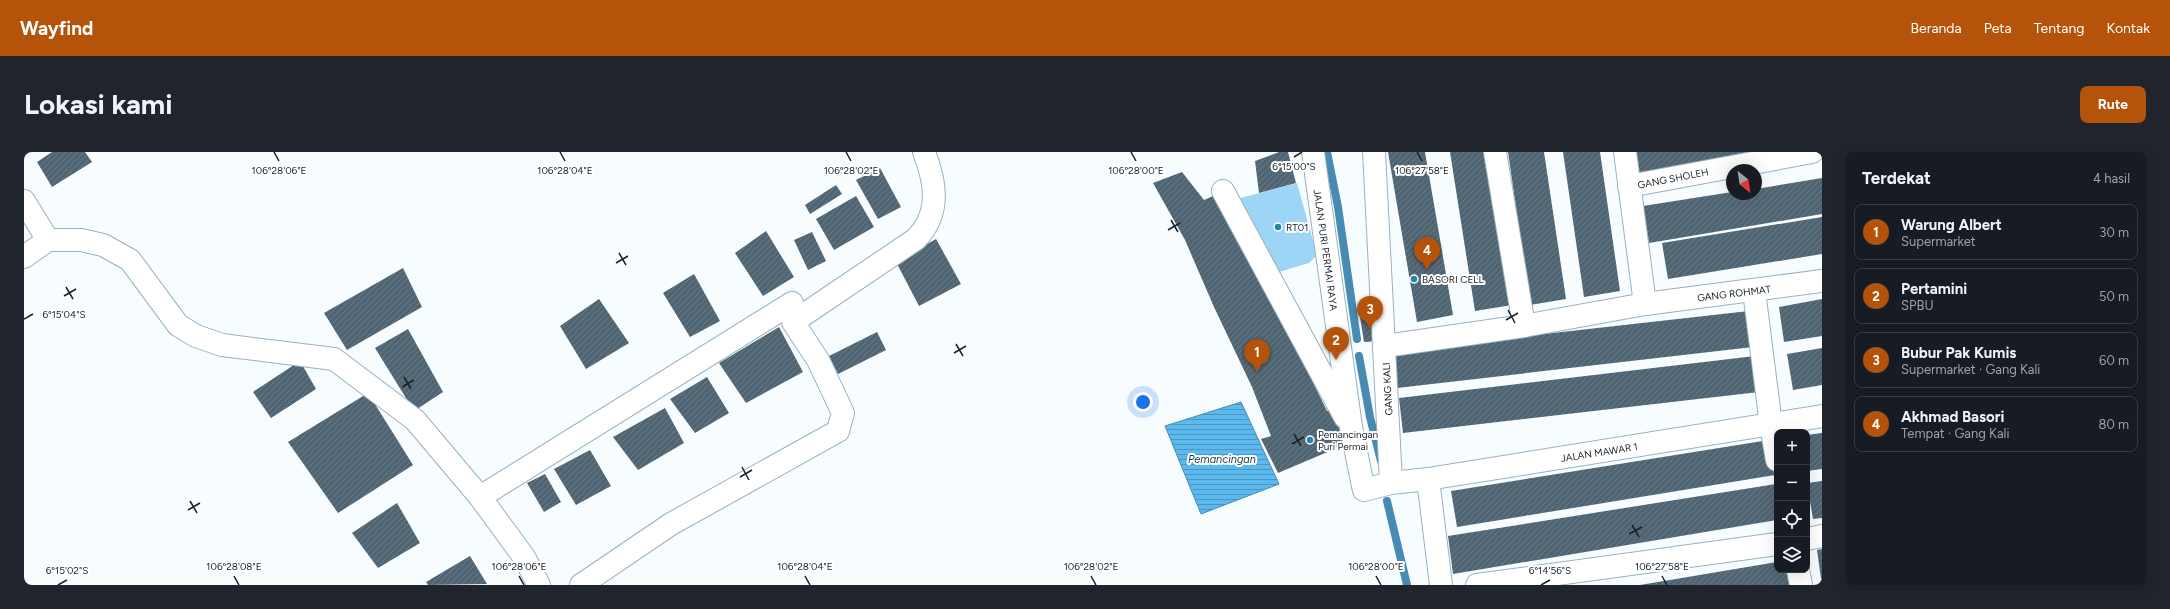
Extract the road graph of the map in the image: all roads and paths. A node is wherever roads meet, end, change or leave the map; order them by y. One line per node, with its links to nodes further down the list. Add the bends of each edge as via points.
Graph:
1 (924, 152): 30 (street, via 935,186 934,205 925,229 916,239 793,322 818,360 843,413 838,431 670,524)
2 (1313, 152): 20 (street, JALAN PURI PERMAI RAYA)
3 (1374, 152): 17 (street, GANG KALI)
4 (1495, 152): 16 (street)
5 (1625, 152): 7 (street)
6 (1812, 152): 7 (street, GANG SHOLEH)
7 (1630, 186): 15 (street)
8 (1223, 191): 20 (street)
9 (24, 201): 10 (street)
10 (48, 240): 11 (street); 24 (street, via 81,240 103,244 130,260 178,325 196,336 222,345 334,359 415,420)
11 (24, 257)
12 (1822, 282): 13 (street, GANG ROHMAT)
13 (1754, 291): 15 (street, GANG ROHMAT); 19 (street)
14 (792, 303): 24 (street)
15 (1646, 304): 16 (street, GANG ROHMAT)
16 (1524, 326): 17 (street, GANG ROHMAT)
17 (1385, 346): 23 (street, GANG KALI)
18 (1822, 416): 19 (street, JALAN MAWAR 1)
19 (1771, 425): 21 (street); 22 (street, JALAN MAWAR 1)
20 (1351, 427): 23 (street, JALAN PURI PERMAI RAYA, via 1364,490)
21 (1774, 442)
22 (1428, 479): 23 (street); 31 (street)
23 (1391, 483)
24 (480, 497): 29 (street, via 524,557)
25 (1822, 536): 26 (street)
26 (1810, 538)
27 (1774, 544): 32 (street)
28 (1799, 573): 33 (street)
29 (539, 585)
30 (581, 585)
31 (1441, 585)
32 (1477, 585)
33 (1801, 585)

